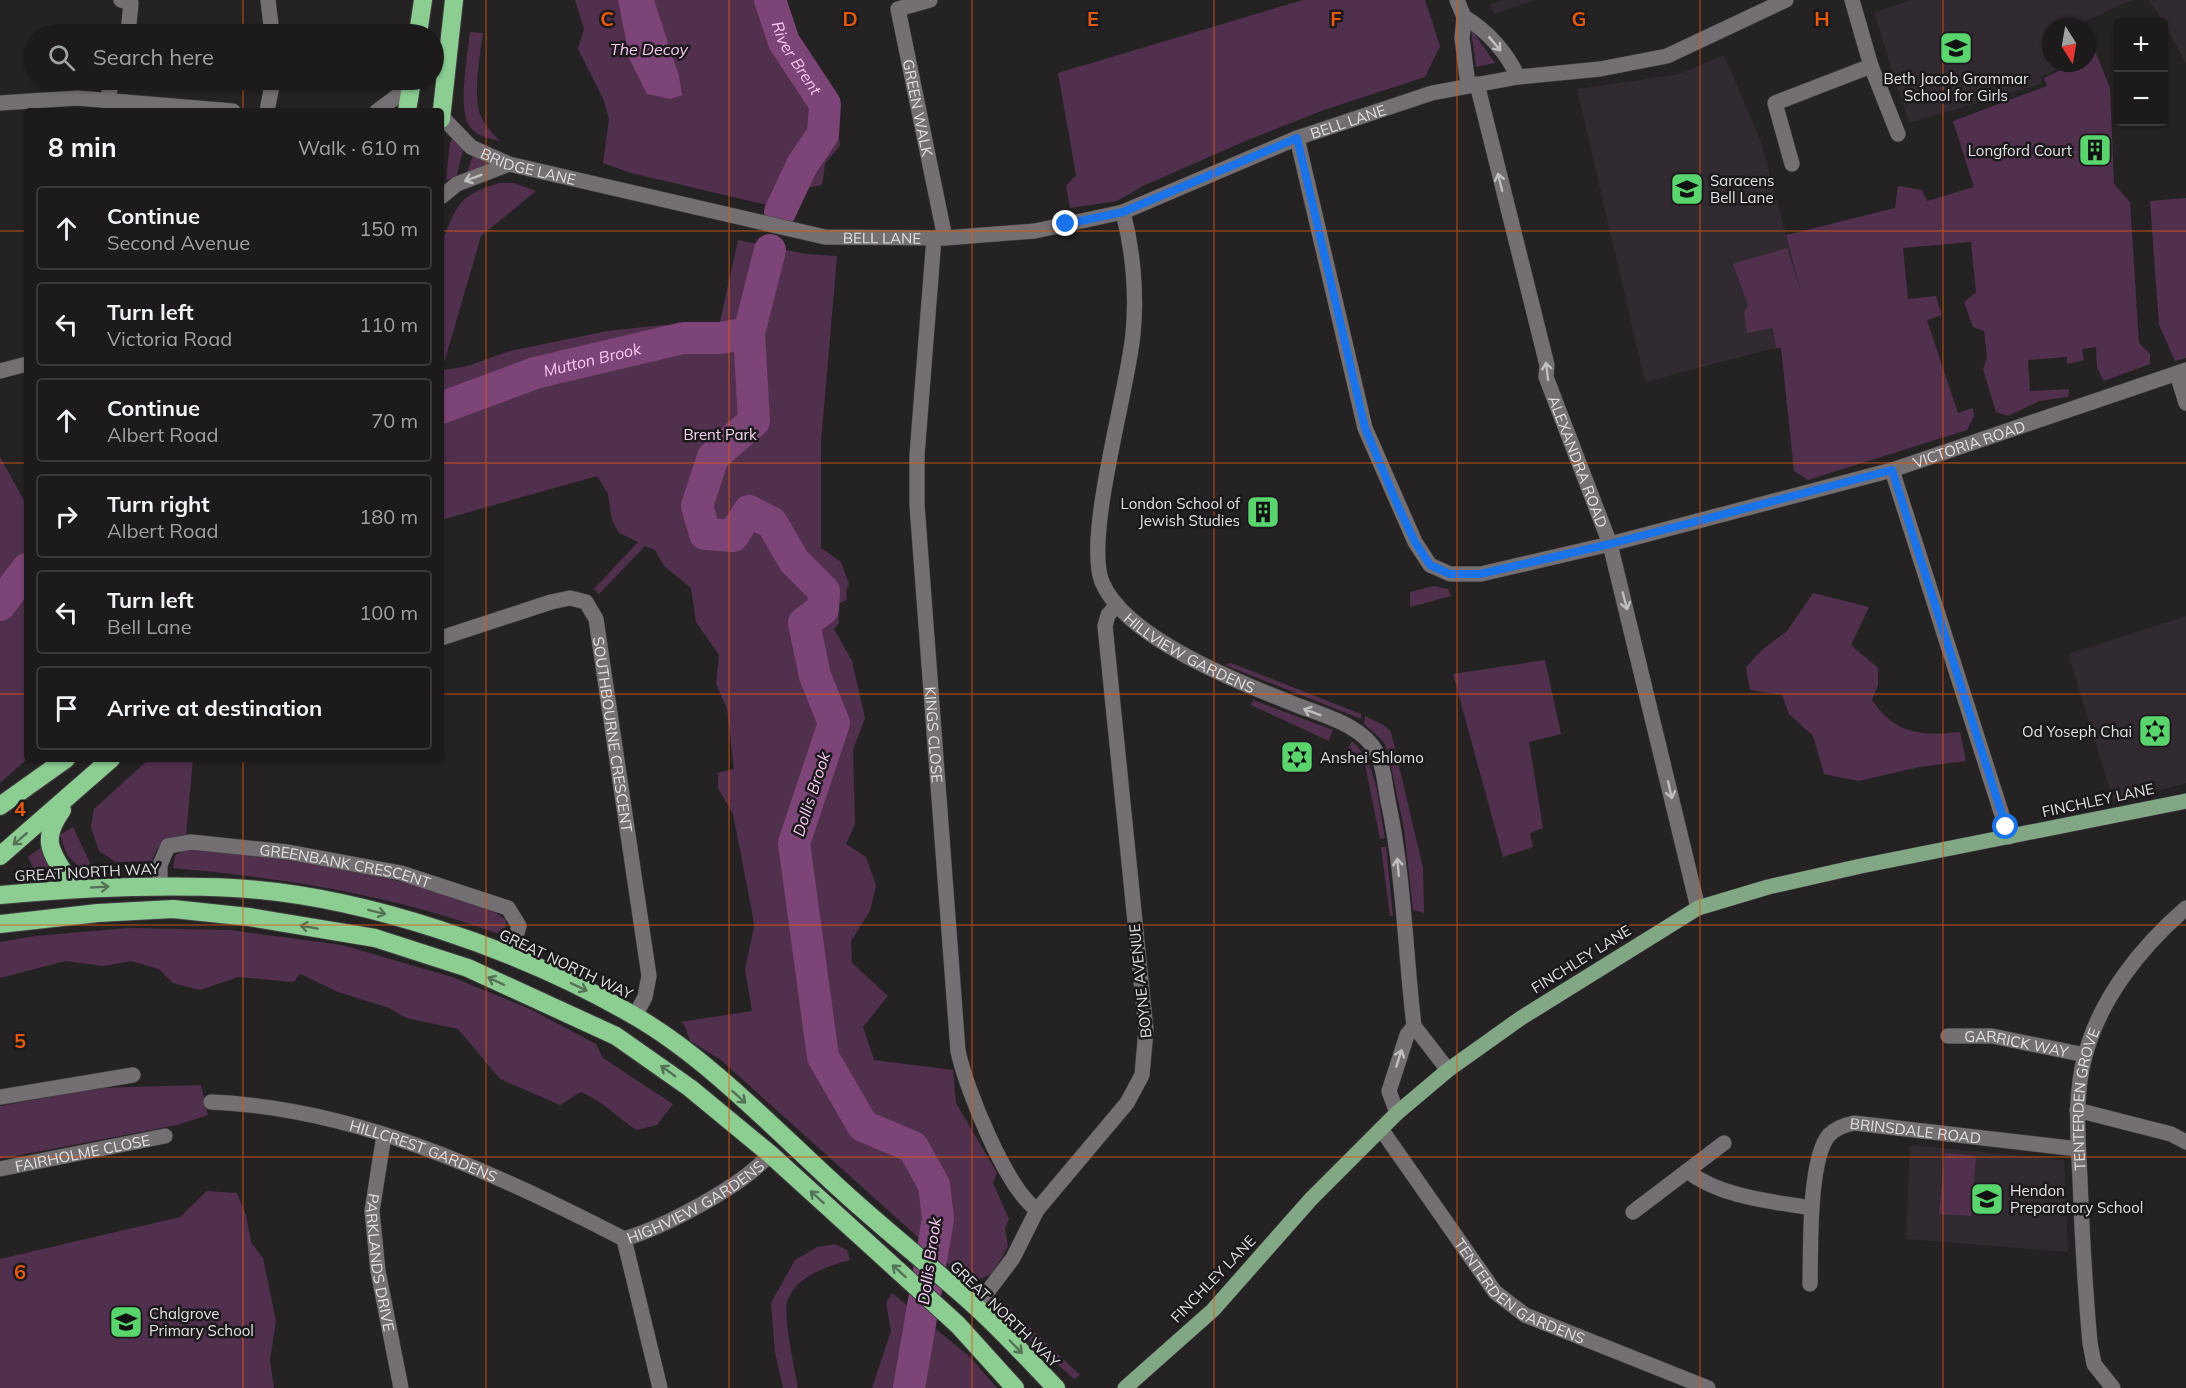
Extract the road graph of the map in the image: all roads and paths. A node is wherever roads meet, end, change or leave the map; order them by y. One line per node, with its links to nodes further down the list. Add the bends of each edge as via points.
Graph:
1 (121, 0): 10 (street, via 131,3)
2 (268, 0): 11 (street)
3 (423, 0): 12 (highway)
4 (454, 0): 20 (highway)
5 (930, 0): 37 (street, GREEN WALK, via 898,9)
6 (1457, 0): 9 (street)
7 (1786, 0): 14 (street, BELL LANE, via 1667,56 1600,69)
8 (1852, 0): 13 (street)
9 (1464, 17): 14 (street, one-way to 14, via 1480,26); 15 (street, ALEXANDRA ROAD, via 1462,38)
10 (129, 24)
11 (271, 24)
12 (419, 24)
13 (1871, 66): 30 (street); 33 (street, via 1775,103)
14 (1518, 77): 15 (street, BELL LANE)
15 (1472, 85): 31 (street, BELL LANE, via 1383,108); 43 (street, ALEXANDRA ROAD, one-way to 15, via 1546,377 1547,365)
16 (110, 90): 22 (street)
17 (271, 90): 25 (street)
18 (402, 90): 26 (street)
19 (410, 90): 27 (highway)
20 (444, 90)
21 (444, 90): 28 (highway)
22 (106, 102): 23 (street, via 77,98); 24 (street)
23 (0, 103)
24 (191, 108)
25 (268, 108)
26 (380, 108)
27 (407, 108)
28 (442, 108)
29 (444, 120): 32 (street, BRIDGE LANE, via 471,147)
30 (1898, 134)
31 (1297, 138): 36 (street, BELL LANE); 43 (street, VICTORIA ROAD, via 1365,428 1406,524 1430,565 1440,572 1463,576)
32 (509, 164): 34 (street, BRIDGE LANE); 35 (street, one-way to 35, via 457,184)
33 (1792, 164)
34 (629, 191): 37 (street, BELL LANE, via 825,237)
35 (444, 195)
36 (1123, 212): 37 (street, BELL LANE, via 1035,231); 44 (street, HILLVIEW GARDENS, via 1130,250 1133,336 1103,504 1098,558 1101,578)
37 (939, 238): 80 (street, KINGS CLOSE, via 917,455 917,505 958,1051 968,1090 1008,1173 1027,1203)
38 (24, 365): 39 (street)
39 (0, 371)
40 (2181, 372): 41 (street); 42 (street, VICTORIA ROAD)
41 (2186, 403)
42 (1892, 470): 43 (street, VICTORIA ROAD); 51 (street)
43 (1610, 544): 56 (street, ALEXANDRA ROAD, one-way to 56)
44 (1117, 605): 61 (street, HILLVIEW GARDENS, one-way to 44, via 1395,832 1381,764 1371,744 1341,723 1185,656); 80 (street, BOYNE AVENUE, via 1105,626 1146,1059 1127,1103)
45 (444, 637): 60 (street, SOUTHBOURNE CRESCENT, via 570,598 586,602 596,619 649,976 645,997)
46 (62, 762): 50 (highway)
47 (108, 762): 48 (highway)
48 (77, 789): 52 (highway, one-way to 52); 54 (highway, via 49,828 48,841)
49 (2186, 801): 51 (main road, FINCHLEY LANE)
50 (0, 806)
51 (2009, 837): 56 (main road, FINCHLEY LANE, via 1768,886)
52 (0, 856)
53 (160, 885): 54 (highway, GREAT NORTH WAY, one-way to 53); 59 (highway, GREAT NORTH WAY, one-way to 59, via 236,888 325,901 438,929); 59 (street, GREENBANK CRESCENT, via 160,865 168,846 191,842 288,852 401,873 508,908 519,926)
54 (74, 889): 55 (highway, GREAT NORTH WAY)
55 (0, 895)
56 (1698, 908): 64 (main road, FINCHLEY LANE, via 1521,1018)
57 (2186, 908): 63 (street, TENTERDEN GROVE, via 2160,931 2120,980)
58 (0, 924): 76 (highway, one-way to 58, via 690,1088 616,1036 468,968 375,938 173,909)
59 (510, 956): 60 (highway, GREAT NORTH WAY, one-way to 60)
60 (635, 1016): 84 (highway, GREAT NORTH WAY, one-way to 84, via 698,1061)
61 (1414, 1026): 64 (street); 69 (street, one-way to 61, via 1389,1091 1407,1035)
62 (1948, 1036): 63 (street, GARRICK WAY, via 1992,1036)
63 (2085, 1055): 68 (street, TENTERDEN GROVE)
64 (1448, 1070): 69 (main road, FINCHLEY LANE)
65 (133, 1075): 66 (street)
66 (0, 1097)
67 (211, 1102): 71 (street, HILLCREST GARDENS, via 257,1104)
68 (2077, 1110): 73 (street, via 2171,1134); 75 (street, TENTERDEN GROVE)
69 (1397, 1113): 70 (main road, FINCHLEY LANE)
70 (1381, 1129): 90 (main road, FINCHLEY LANE, via 1311,1199 1213,1310); 91 (street, TENTERDEN GARDENS, via 1495,1292 1509,1305 1525,1315)
71 (384, 1135): 82 (street, HILLCREST GARDENS, via 428,1148 527,1189); 86 (street, PARKLANDS DRIVE, via 372,1211 378,1271)
72 (165, 1136): 77 (street, FAIRHOLME CLOSE)
73 (2186, 1142)
74 (1724, 1143): 78 (street)
75 (2078, 1149): 79 (street, BRINSDALE ROAD, via 1844,1125 1828,1137 1821,1151); 85 (street, TENTERDEN GROVE, via 2091,1354)
76 (770, 1154): 82 (street, HIGHVIEW GARDENS, via 750,1174 653,1230); 88 (highway, one-way to 76, via 958,1325)
77 (0, 1169)
78 (1688, 1171): 79 (street, via 1719,1189); 81 (street)
79 (1811, 1208): 83 (street, BRINSDALE ROAD)
80 (1037, 1210): 84 (street, BOYNE AVENUE, via 1013,1257)
81 (1633, 1212)
82 (624, 1239): 87 (street, HIGHVIEW GARDENS)
83 (1810, 1284)
84 (976, 1307): 89 (highway, GREAT NORTH WAY, one-way to 89)
85 (2110, 1387)
86 (401, 1388)
87 (660, 1388)
88 (1015, 1388)
89 (1056, 1388)
90 (1125, 1388)
91 (1708, 1388)

